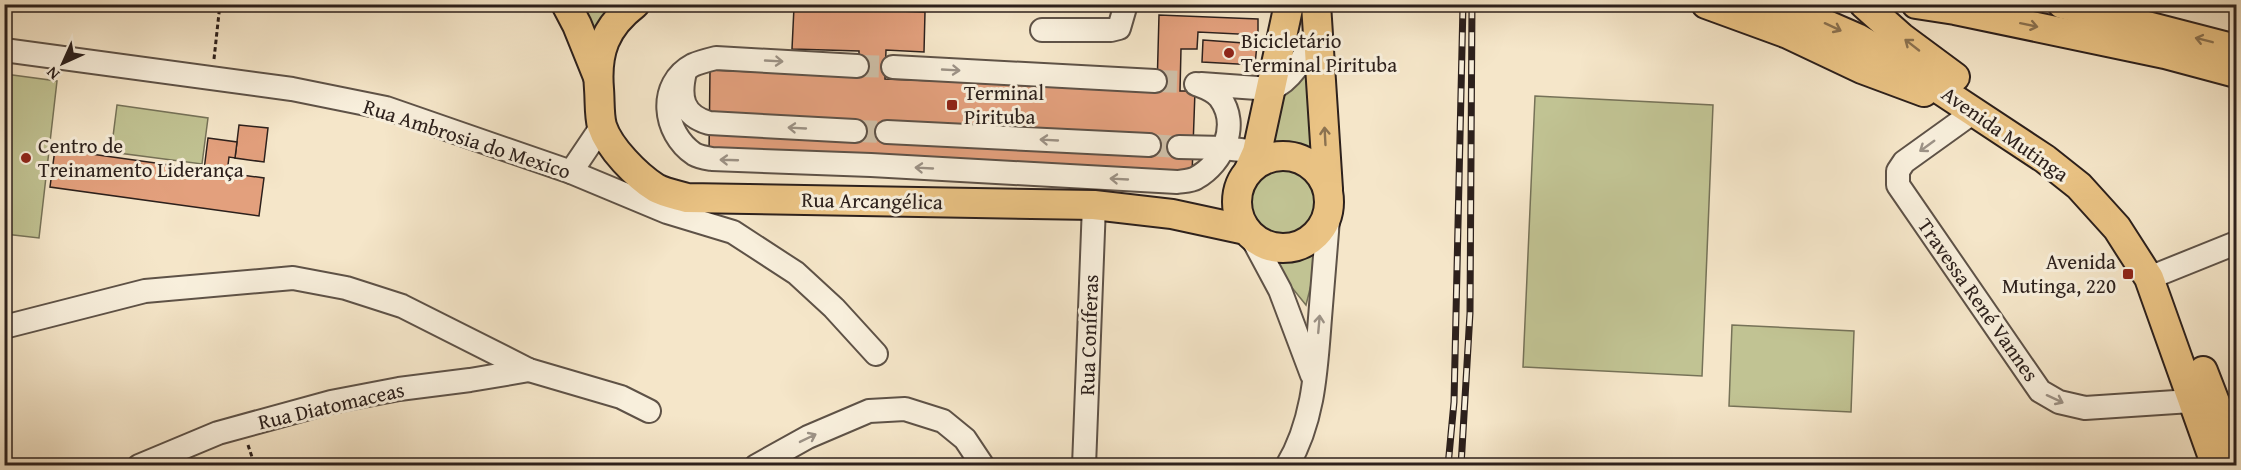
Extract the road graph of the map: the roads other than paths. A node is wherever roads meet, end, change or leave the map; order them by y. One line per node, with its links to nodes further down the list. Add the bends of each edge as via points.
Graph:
1 (566, 4): 18 (main road)
2 (635, 4): 18 (main road, via 610,29 598,62)
3 (1126, 4): 11 (street, via 1119,28)
4 (1288, 4): 20 (main road)
5 (1706, 4): 21 (main road, via 1788,34 1862,69)
6 (1779, 4): 21 (main road, Avenida Mutinga, one-way to 21, via 1857,38)
7 (1864, 4): 37 (main road, Avenida Mutinga, one-way to 7, via 2136,226 2096,176 2056,144 1936,64)
8 (2062, 4): 12 (main road, one-way to 8)
9 (1923, 6): 17 (main road, one-way to 17, via 2164,54)
10 (1318, 15): 20 (street, via 1293,73); 31 (main road, one-way to 10)
11 (1042, 30)
12 (2236, 48)
13 (4, 50): 29 (street, Rua Ambrosia do Mexico, via 292,88 386,108)
14 (857, 66): 16 (street, one-way to 14, via 716,58)
15 (893, 68): 19 (street, one-way to 19)
16 (686, 70): 23 (street, one-way to 16, via 697,120 682,97); 27 (street, one-way to 16, via 1196,179 1177,182 712,159 696,155 681,143 669,121 669,95)
17 (2236, 73)
18 (598, 78): 22 (main road)
19 (1155, 81)
20 (1271, 89): 27 (street, via 1189,83 1209,89 1224,104 1229,125); 28 (main road)
21 (1968, 107): 37 (main road, Avenida Mutinga, via 2079,186); 42 (street, Travessa René Vannes, one-way to 42, via 1904,162 1898,171 1898,185 2040,391 2059,402 2085,408)
22 (602, 126): 29 (street); 30 (main road, Rua Arcangélica, via 619,156 658,189 687,198)
23 (855, 131)
24 (887, 132): 25 (street, one-way to 24)
25 (1149, 146)
26 (1179, 147): 27 (street)
27 (1224, 148): 28 (street)
28 (1256, 167): 31 (main road, via 1295,157 1307,162 1325,182); 33 (main road, Rua Arcangélica, via 1204,206); 35 (main road, via 1237,203)
29 (571, 172): 34 (street, Rua Ambrosia do Mexico, via 667,212)
30 (710, 198): 32 (main road, Rua Arcangélica); 34 (street)
31 (1329, 201): 35 (main road, via 1323,225 1303,244 1276,248); 41 (street, one-way to 31)
32 (1094, 205): 33 (main road, Rua Arcangélica); 48 (street, Rua Coníferas)
33 (1172, 214): 35 (main road, Rua Arcangélica)
34 (733, 232): 39 (street, Rua Ambrosia do Mexico, via 796,273)
35 (1248, 233): 41 (street, via 1280,290)
36 (2236, 243): 37 (street)
37 (2156, 275): 42 (main road, Avenida Mutinga)
38 (4, 327): 40 (street, via 145,291 293,279 346,288 402,306)
39 (876, 354)
40 (529, 370): 43 (street, via 621,397); 45 (street, Rua Diatomaceas, via 331,402 218,433)
41 (1315, 382): 49 (street, via 1297,448)
42 (2204, 400): 44 (main road, Avenida Mutinga); 50 (main road, Avenida Mutinga)
43 (649, 411)
44 (2236, 456)
45 (139, 465)
46 (756, 465): 47 (street, one-way to 47, via 868,411 904,409 943,421 965,439)
47 (983, 465)
48 (1084, 465)
49 (1287, 465)
50 (2216, 465)

